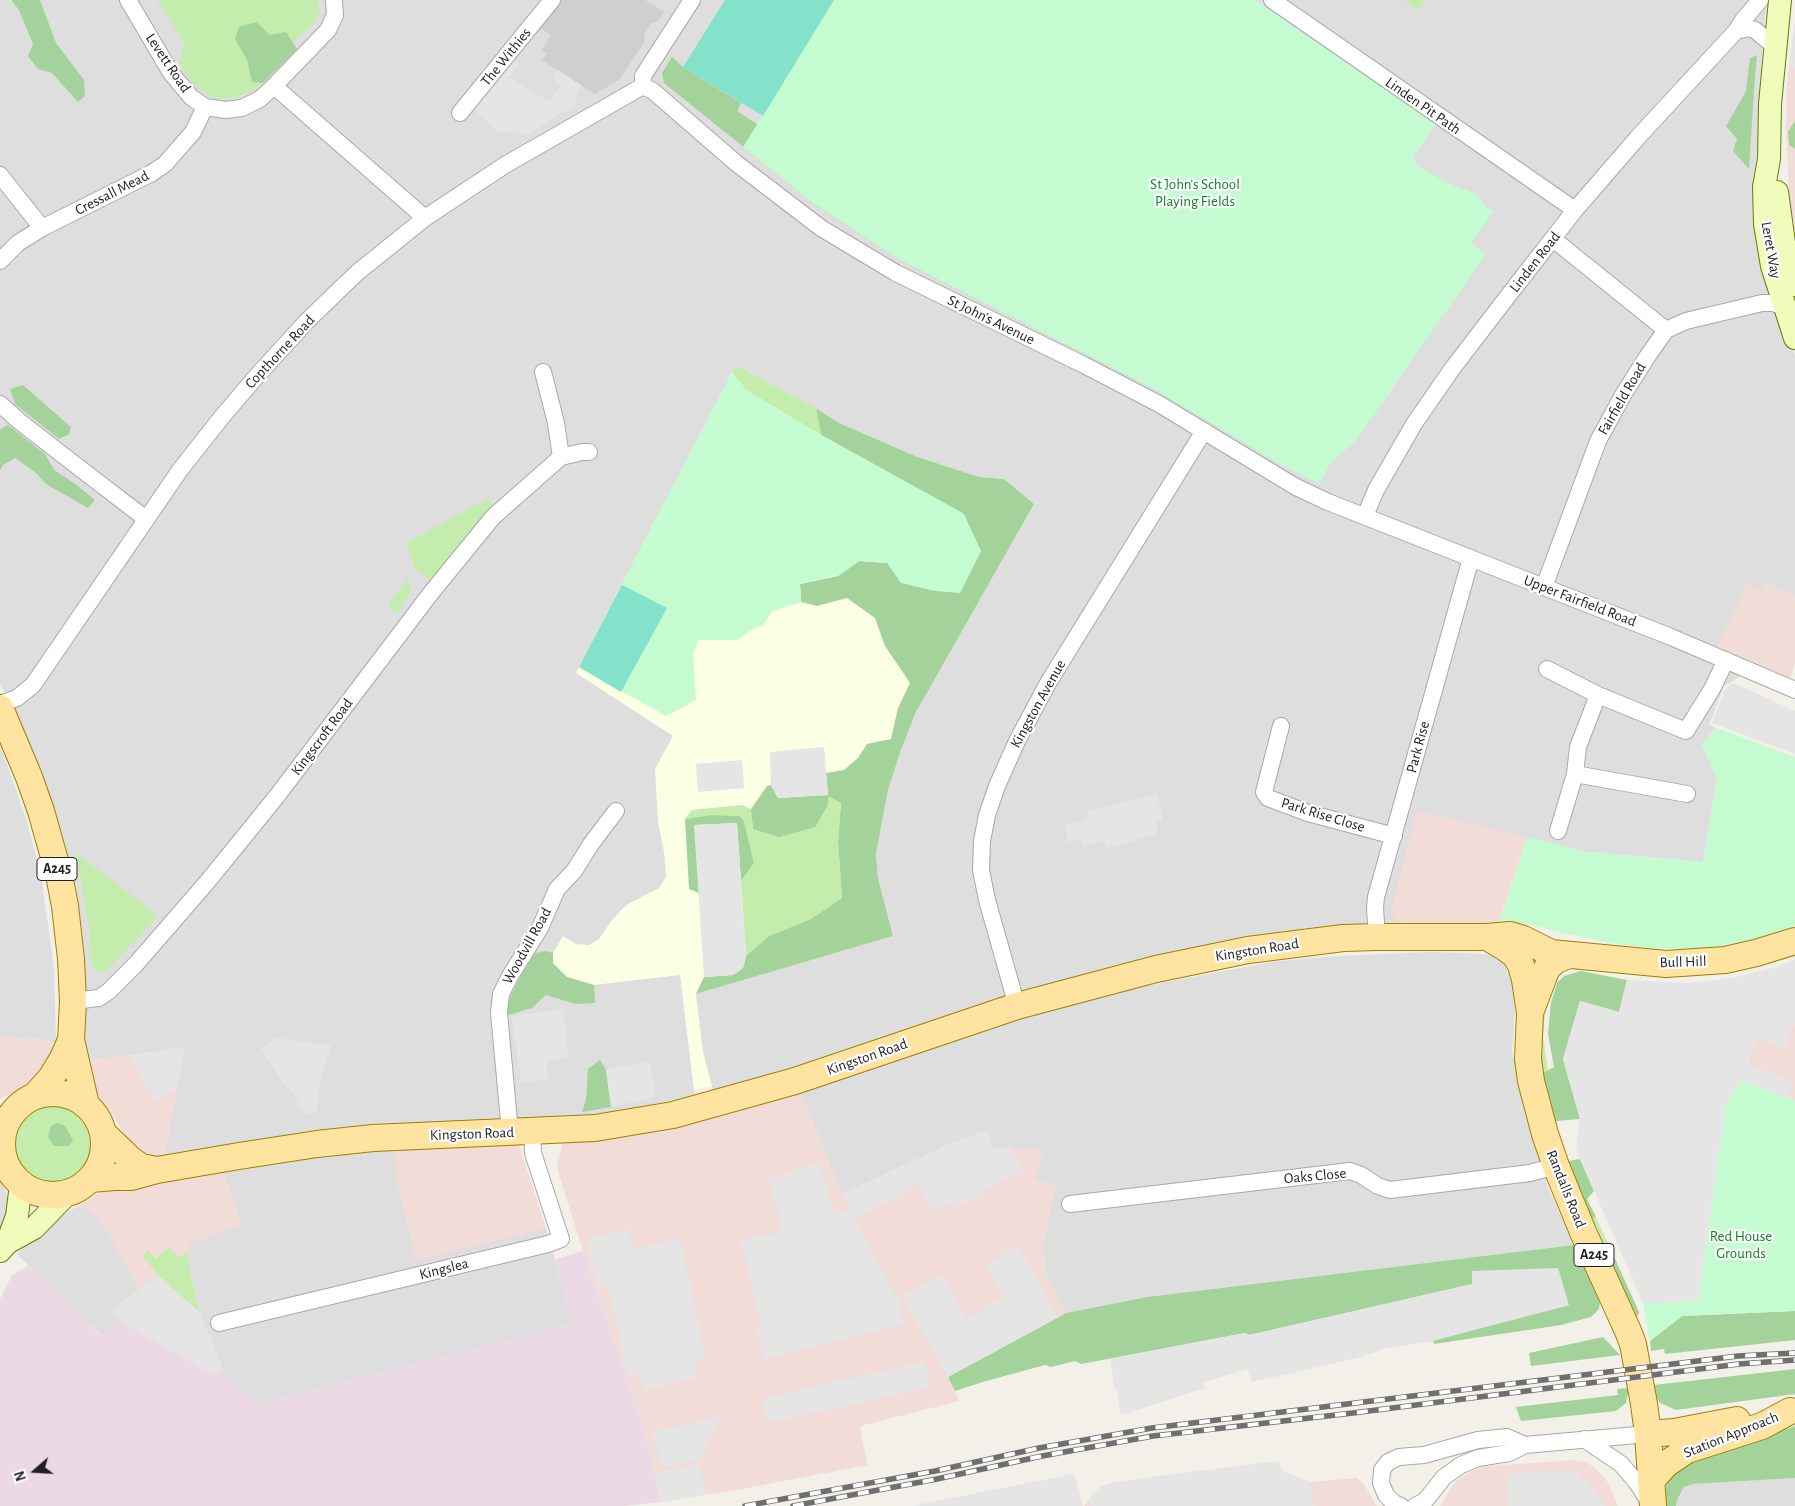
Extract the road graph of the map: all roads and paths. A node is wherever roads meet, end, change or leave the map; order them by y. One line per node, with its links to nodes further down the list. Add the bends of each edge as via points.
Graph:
1 (128, 0): 12 (street, Levett Road, via 171,72)
2 (334, 0): 10 (street, via 335,15 328,30)
3 (552, 0): 13 (street, The Withies)
4 (692, 0): 11 (street, via 644,76)
5 (1272, 0): 16 (street, Linden Pit Path)
6 (1760, 0): 8 (street, Linden Road)
7 (1780, 0): 9 (main road, Leret Way)
8 (1736, 31): 9 (street, via 1754,30); 16 (street, Linden Road)
9 (1774, 46): 14 (main road, Leret Way)
10 (274, 86): 12 (street, via 260,99 242,108); 17 (street)
11 (643, 86): 17 (street, Copthorne Road, via 505,166); 27 (street, St John's Avenue, via 821,228 896,273 1084,365)
12 (205, 107): 18 (street, Cressall Mead, via 193,132 166,164)
13 (460, 113)
14 (1769, 160): 21 (main road, Leret Way, via 1776,181 1784,243); 22 (main road, Leret Way, via 1764,187 1765,224 1772,266)
15 (0, 175): 18 (street)
16 (1575, 210): 19 (street, Linden Road)
17 (425, 218): 31 (street, Copthorne Road, via 358,272 307,321 221,418)
18 (42, 228): 20 (street, Cressall Mead, via 18,243)
19 (1553, 239): 23 (street); 30 (street, Linden Road, via 1452,369 1414,424)
20 (0, 261)
21 (1795, 285)
22 (1784, 307): 23 (street, via 1762,303 1686,321); 24 (main road, Leret Way)
23 (1666, 330): 33 (street, Fairfield Road, via 1646,357 1598,442)
24 (1795, 338)
25 (543, 372): 29 (street)
26 (0, 404): 31 (street)
27 (1204, 431): 30 (street, St John's Avenue, via 1296,487); 51 (street, Kingston Avenue, via 1048,683 1017,741 987,815 982,842 982,870 987,900)
28 (589, 452): 29 (street)
29 (561, 456): 50 (street, Kingscroft Road, via 493,517 272,803 136,964 99,998)
30 (1364, 516): 32 (street, Upper Fairfield Road)
31 (146, 519): 38 (street, Copthorne Road, via 33,685 17,698)
32 (1471, 558): 33 (street, Upper Fairfield Road); 45 (street, Park Rise)
33 (1544, 587): 34 (street, Upper Fairfield Road)
34 (1726, 660): 36 (street, Upper Fairfield Road); 37 (street, via 1686,731)
35 (1547, 669): 37 (street)
36 (1795, 690)
37 (1598, 695): 41 (street, via 1578,747)
38 (0, 704)
39 (0, 708): 50 (main road, A245, via 38,802 57,867 65,906)
40 (1281, 726): 45 (street, Park Rise Close, via 1264,792 1268,798 1308,813)
41 (1575, 774): 42 (street); 44 (street)
42 (1687, 794)
43 (616, 811): 57 (street, Woodvill Road, via 574,871 557,889 540,928 501,994 499,1013)
44 (1558, 831)
45 (1394, 836): 46 (street, Park Rise, via 1376,897)
46 (1376, 936): 47 (main road, Kingston Road); 51 (main road, Kingston Road, via 1248,950 1156,969)
47 (1487, 936): 49 (main road, Kingston Road, via 1510,935 1551,953); 52 (main road, Randalls Road / A245, via 1509,951 1521,965)
48 (1795, 941): 49 (main road, Bull Hill, via 1725,960 1693,963)
49 (1569, 955): 52 (main road, Randalls Road / A245, via 1547,968)
50 (73, 1001): 53 (main road, A245)
51 (1017, 1006): 57 (main road, Kingston Road, via 804,1078 673,1115 595,1128)
52 (1530, 1013): 59 (main road, Randalls Road / A245, via 1528,1059 1531,1081)
53 (71, 1040): 54 (main road, A245, via 51,1078); 55 (main road, A245)
54 (36, 1096): 55 (main road, via 62,1094); 56 (main road, via 25,1101)
55 (86, 1105): 58 (main road, via 97,1118)
56 (4, 1120): 61 (main road, via 3,1155)
57 (521, 1132): 60 (main road, Kingston Road, via 373,1138 270,1150); 66 (street, Kingslea, via 533,1153 561,1239)
58 (103, 1133): 60 (main road, Kingston Road, via 136,1164); 62 (main road, via 104,1150 100,1166)
59 (1556, 1166): 64 (street, Oaks Close, via 1530,1173 1390,1190 1350,1171); 68 (main road, Randalls Road / A245, via 1628,1331)
60 (157, 1170): 62 (main road, Kingston Road, via 131,1177)
61 (9, 1171): 63 (main road, via 32,1191 43,1195); 65 (main road, via 17,1216)
62 (91, 1179): 63 (main road)
63 (68, 1194): 65 (main road, via 34,1228)
64 (1070, 1204)
65 (4, 1247)
66 (219, 1323)
67 (1793, 1411): 68 (main road, Station Approach); 71 (main road, Station Approach, via 1762,1426 1687,1450 1666,1464)
68 (1648, 1434): 69 (street); 71 (main road, Randalls Road / A245)
69 (1584, 1439): 70 (street); 71 (street, via 1621,1464)
70 (1525, 1444): 72 (street, via 1507,1436 1478,1440 1424,1455 1399,1457 1388,1462 1382,1470 1381,1483 1386,1494); 73 (street, via 1509,1453 1478,1458 1460,1465 1444,1477 1425,1501)
71 (1652, 1498)
72 (1400, 1506)
73 (1415, 1506)

